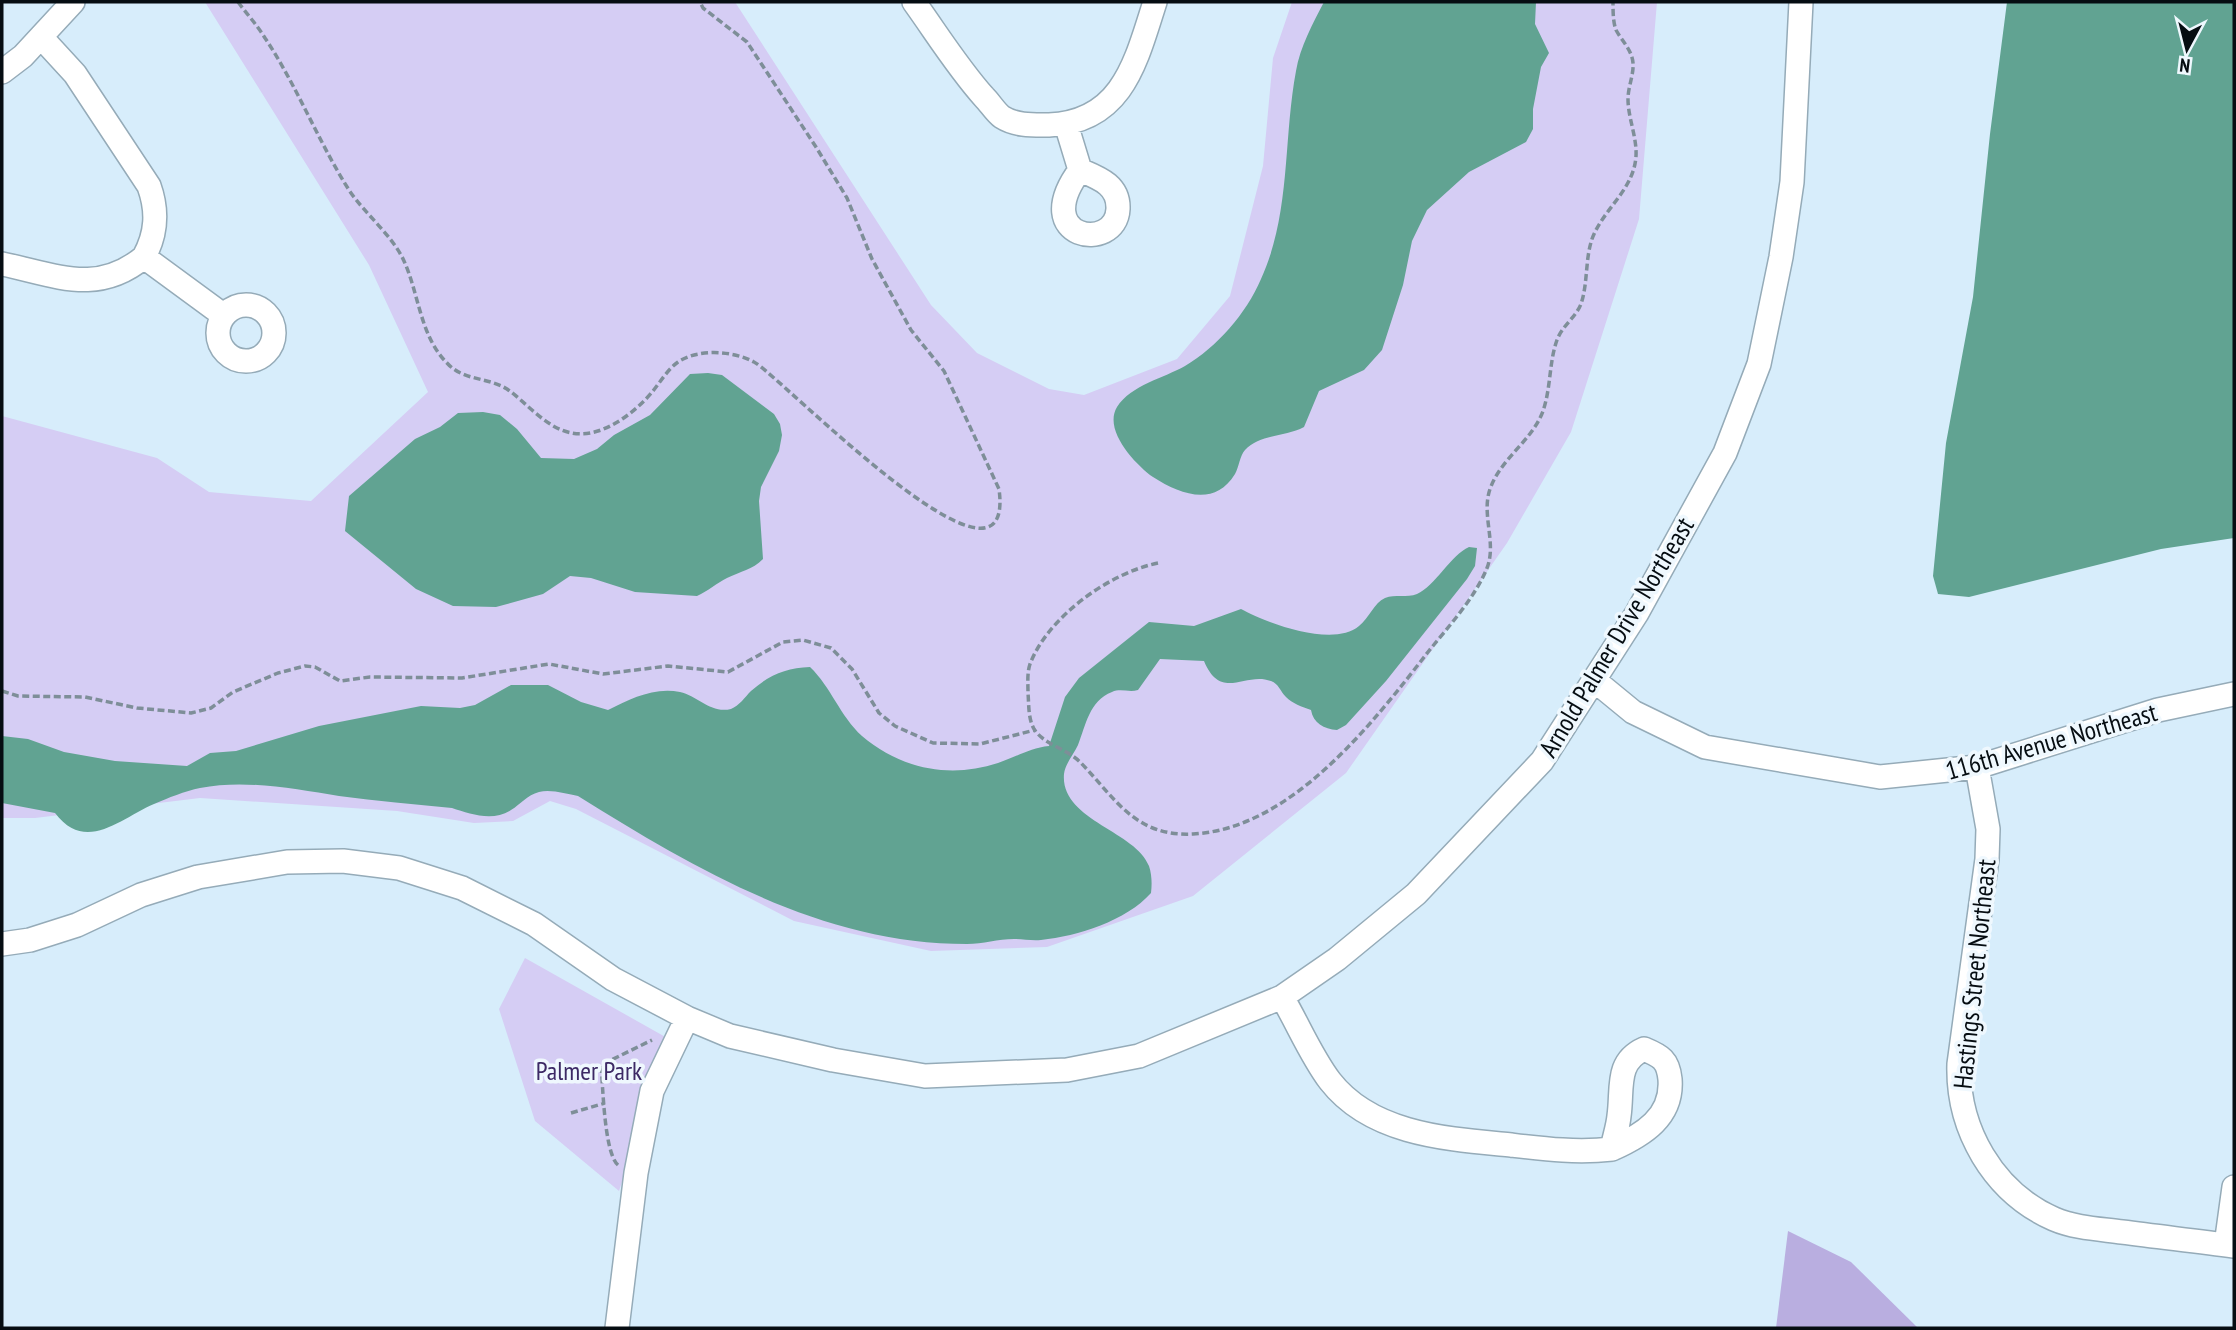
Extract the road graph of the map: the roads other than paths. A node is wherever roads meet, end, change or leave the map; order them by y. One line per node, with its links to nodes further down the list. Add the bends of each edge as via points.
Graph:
1 (73, 2): 5 (street)
2 (915, 2): 7 (street, via 968,78 1002,117 1028,125)
3 (1155, 2): 7 (street, via 1136,60 1119,92 1097,114)
4 (1801, 2): 12 (street, Arnold Palmer Drive Northeast, via 1792,182 1759,364 1725,453 1637,613)
5 (41, 37): 6 (street); 9 (street, via 75,74 149,186 156,220)
6 (2, 72)
7 (1066, 124): 8 (street)
8 (1080, 170)
9 (144, 257): 10 (street, via 112,278 93,281); 11 (street)
10 (2, 264)
11 (223, 315)
12 (1594, 680): 14 (street, 116th Avenue Northeast, via 1633,712 1705,747 1729,753 1880,778); 16 (street, Arnold Palmer Drive Northeast, via 1542,761 1416,894)
13 (2234, 694): 14 (street, 116th Avenue Northeast, via 2158,710)
14 (1977, 766): 20 (street, Hastings Street Northeast, via 1988,828 1987,859 1958,1093 1980,1153 2000,1180 2054,1219 2083,1227)
15 (2, 944): 17 (street, Arnold Palmer Drive Northeast, via 77,925 141,895 198,877 287,862 343,861 398,868 462,888 534,924)
16 (1282, 997): 17 (street, Arnold Palmer Drive Northeast, via 1139,1056 1067,1070 925,1076); 18 (street, via 1330,1081 1365,1112 1435,1138 1582,1153)
17 (682, 1029): 21 (street, via 652,1091)
18 (1612, 1149)
19 (2234, 1187): 20 (street)
20 (2230, 1246)
21 (617, 1328)

